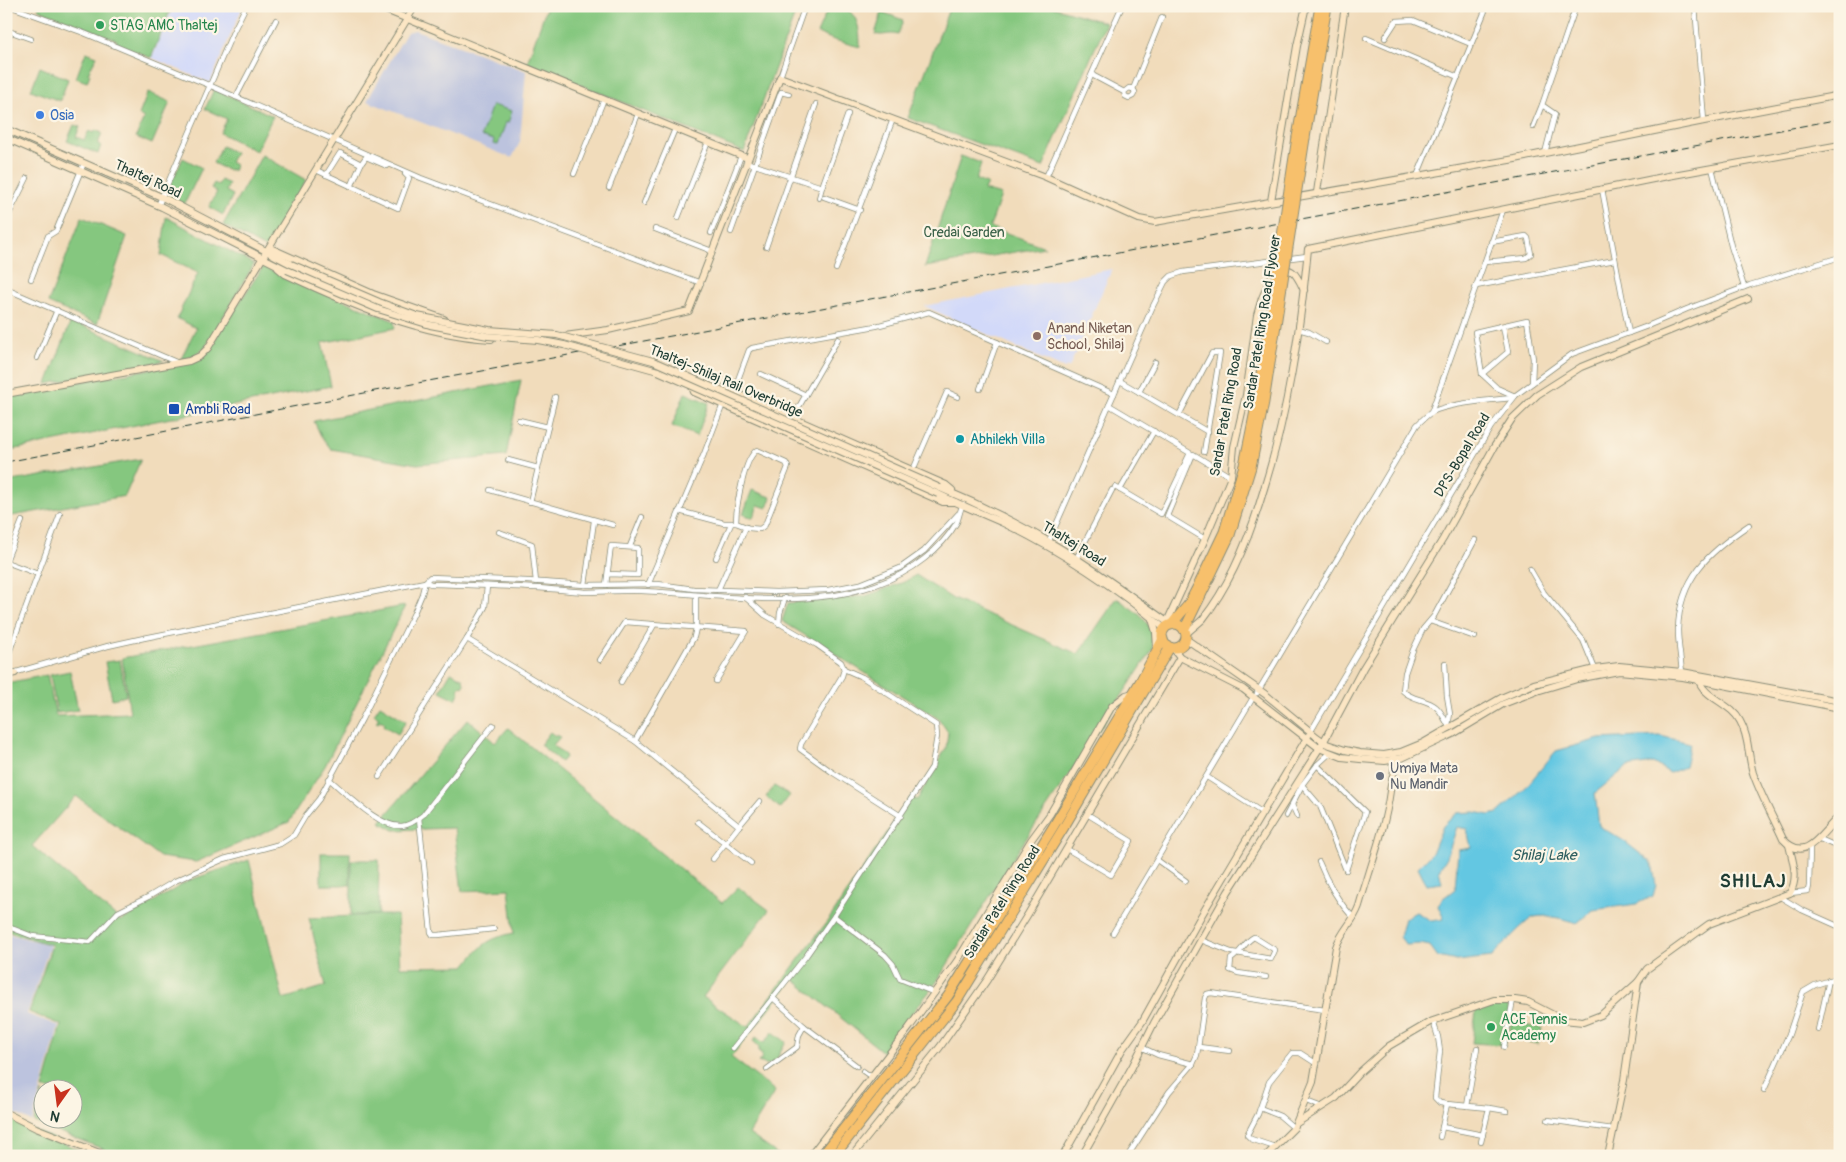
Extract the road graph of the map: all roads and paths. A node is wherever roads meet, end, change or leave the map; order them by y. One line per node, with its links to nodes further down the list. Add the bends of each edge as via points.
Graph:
1 (9, 6): 27 (street)
2 (246, 6): 27 (street)
3 (376, 6): 14 (street)
4 (415, 6): 14 (street)
5 (805, 6): 25 (street)
6 (1122, 6): 24 (street)
7 (1306, 6): 65 (street)
8 (1320, 6): 162 (highway, Sardar Patel Ring Road Flyover, bridge, via 1250,438 1235,499)
9 (1327, 6): 162 (highway, Sardar Patel Ring Road Flyover, bridge, via 1258,430 1244,493 1230,535)
10 (1345, 6): 63 (street)
11 (1486, 6): 23 (street)
12 (1576, 6): 33 (street)
13 (1696, 6): 37 (street)
14 (408, 18): 31 (street); 42 (street)
15 (1162, 18): 24 (street, via 1133,96 1125,96 1124,92)
16 (276, 20): 30 (street)
17 (6, 30): 21 (street)
18 (9, 36): 22 (street)
19 (1366, 38): 26 (street)
20 (1385, 38): 23 (street, via 1396,21 1413,20)
21 (31, 39)
22 (6, 43)
23 (1472, 44): 26 (street)
24 (1092, 75): 57 (street)
25 (780, 77): 36 (street); 46 (street)
26 (1458, 77): 55 (street)
27 (211, 86): 30 (street); 64 (street)
28 (789, 94): 49 (street, via 782,92)
29 (1840, 95): 37 (street)
30 (236, 97): 42 (street)
31 (604, 100): 34 (street); 53 (street)
32 (816, 104): 56 (street)
33 (1542, 105): 38 (street); 45 (street, via 1555,114)
34 (638, 114): 39 (street); 61 (street)
35 (848, 114): 60 (street)
36 (893, 120): 57 (street); 68 (street)
37 (1704, 120): 45 (street)
38 (1533, 127)
39 (675, 128): 43 (street); 66 (street)
40 (6, 129): 47 (street, Thaltej Road)
41 (6, 138): 52 (street, Thaltej Road)
42 (335, 139): 51 (street); 87 (street, via 420,178)
43 (708, 142): 46 (street); 71 (street)
44 (1840, 145): 50 (street)
45 (1545, 153): 55 (street)
46 (745, 159): 49 (street); 74 (street); 78 (street)
47 (84, 163): 52 (street); 64 (street, Thaltej Road)
48 (361, 164): 54 (street, via 340,153); 59 (street); 59 (street, via 366,157 409,176 399,207)
49 (755, 165): 56 (street); 73 (street)
50 (1712, 168): 62 (street); 89 (street)
51 (316, 170): 54 (street); 77 (street)
52 (80, 171): 67 (street, Thaltej Road); 86 (street, via 56,231 48,236)
53 (574, 174)
54 (326, 175): 59 (street)
55 (1417, 176): 63 (street)
56 (791, 177): 60 (street); 76 (street)
57 (1046, 177): 65 (street, via 1132,216 1155,222)
58 (27, 178): 70 (street)
59 (351, 187)
60 (822, 187): 68 (street, via 822,197)
61 (609, 188)
62 (1602, 189): 69 (street); 82 (street)
63 (1317, 192): 65 (street)
64 (162, 198): 67 (street); 77 (street, Thaltej Road)
65 (1271, 201)
66 (644, 203)
67 (158, 206): 81 (street, Thaltej Road)
68 (860, 210): 85 (street)
69 (1503, 210): 75 (street); 79 (street)
70 (7, 218)
71 (678, 218)
72 (654, 229): 78 (street)
73 (731, 232)
74 (711, 234)
75 (1491, 242): 84 (street); 84 (street, via 1526,236 1531,254 1526,258)
76 (766, 247)
77 (268, 250): 81 (street); 83 (street, Thaltej Road); 97 (street, via 444,319)
78 (712, 251): 87 (street)
79 (1307, 252): 91 (street); 106 (street, via 1171,276 1152,308)
80 (1840, 257): 89 (street, DPS-Bopal Road)
81 (263, 259): 83 (street, Thaltej Road); 102 (street, via 208,348 194,359)
82 (1616, 260): 88 (street); 96 (street)
83 (276, 261): 97 (street, via 285,274 375,314 401,322 487,339 544,342); 135 (street, Thaltej-Shilaj Rail Overbridge, bridge, via 426,318 489,330 557,335 653,361)
84 (1485, 262): 88 (street)
85 (836, 270)
86 (31, 279)
87 (701, 283): 97 (street, via 689,311 608,330)
88 (1476, 286): 120 (street)
89 (1744, 287): 96 (street, DPS-Bopal Road)
90 (6, 289): 93 (street)
91 (1304, 291): 95 (street); 131 (street, Sardar Patel Ring Road, via 1296,274 1281,269 1274,271 1262,298)
92 (1748, 299): 206 (street, via 1581,367 1537,395 1512,419 1443,539 1362,668)
93 (57, 310): 101 (street); 102 (street)
94 (1503, 326): 105 (street, via 1508,352); 105 (street, via 1475,332); 107 (street, via 1527,320 1533,359)
95 (1298, 328): 100 (street); 179 (street, via 1281,433 1253,525 1220,594 1202,620)
96 (1629, 333): 107 (street, DPS-Bopal Road, via 1572,354)
97 (556, 336)
98 (838, 339): 112 (street)
99 (997, 342): 108 (street); 110 (street, via 928,312 861,329 752,348); 113 (street)
100 (1326, 342)
101 (37, 358)
102 (176, 362): 111 (street)
103 (1155, 362): 109 (street)
104 (761, 374): 112 (street)
105 (1482, 374): 116 (street)
106 (1120, 381): 109 (street); 113 (street)
107 (1532, 383): 116 (street, DPS-Bopal Road)
108 (980, 389)
109 (1139, 392): 121 (street)
110 (734, 393): 117 (street, via 698,378 692,387 694,392); 119 (street, via 730,404); 122 (street)
111 (6, 394)
112 (806, 394): 122 (street)
113 (1114, 394): 118 (street)
114 (958, 396): 130 (street, via 947,392)
115 (555, 397): 124 (street)
116 (1514, 397): 120 (street); 203 (street, DPS-Bopal Road, via 1490,427)
117 (723, 404): 119 (street); 138 (street)
118 (1109, 405): 125 (street); 151 (street)
119 (732, 408): 135 (street, via 943,502)
120 (1431, 413): 198 (street, via 1417,425)
121 (1179, 415): 126 (street); 126 (street, via 1212,353 1220,353)
122 (793, 417): 130 (street)
123 (519, 420): 124 (street)
124 (548, 427): 129 (street)
125 (1154, 431): 132 (street); 132 (street, via 1190,453 1161,514)
126 (1208, 432): 127 (street)
127 (1204, 452)
128 (508, 460): 129 (street)
129 (538, 468): 136 (street)
130 (913, 470): 135 (street, via 946,485)
131 (1230, 477): 149 (street, Sardar Patel Ring Road); 149 (street, via 1193,454 1167,516)
132 (1116, 489): 155 (street)
133 (490, 490): 136 (street)
134 (966, 498): 135 (street, Thaltej Road); 137 (street); 151 (street, Thaltej Road)
135 (956, 499): 137 (street)
136 (530, 502): 143 (street)
137 (962, 506): 140 (street); 151 (street)
138 (679, 511): 144 (street); 163 (street)
139 (60, 514): 158 (street)
140 (958, 514): 169 (street, via 913,560 875,579 816,591); 172 (street, via 958,520 936,548 918,564 884,582 838,595)
141 (642, 517): 152 (street)
142 (22, 521): 153 (street)
143 (594, 521): 146 (street); 164 (street)
144 (734, 523): 147 (street); 147 (street, via 747,466 757,450 786,463 787,471 765,525 760,529); 154 (street)
145 (1748, 525): 193 (street, via 1700,564 1686,588 1678,630)
146 (613, 526)
147 (746, 527): 167 (street)
148 (499, 532): 161 (street, via 532,544)
149 (1206, 539): 177 (street, Sardar Patel Ring Road)
150 (1475, 540): 174 (street)
151 (1048, 544): 155 (street, Thaltej Road); 173 (street)
152 (630, 546): 159 (street, via 611,546); 159 (street, via 638,548 638,575)
153 (8, 554): 156 (street)
154 (716, 558)
155 (1076, 559): 177 (street, Thaltej Road, via 1141,601)
156 (6, 562): 158 (street)
157 (1530, 569): 190 (street, via 1544,593 1583,640)
158 (38, 574): 187 (street)
159 (608, 574): 165 (street)
160 (425, 582): 161 (street, via 430,577); 166 (street); 191 (street, via 128,642); 213 (street, via 414,613)
161 (536, 582): 164 (street)
162 (1203, 583): 177 (highway, Sardar Patel Ring Road Flyover); 179 (highway, Sardar Patel Ring Road Flyover)
163 (648, 584): 165 (street); 167 (street); 168 (street)
164 (585, 585): 165 (street)
165 (606, 585)
166 (487, 586): 168 (street, via 585,592); 181 (street, via 485,607)
167 (718, 590): 169 (street)
168 (646, 591): 170 (street)
169 (744, 591): 171 (street)
170 (696, 595): 171 (street); 178 (street)
171 (744, 597): 172 (street); 175 (street)
172 (785, 598): 175 (street)
173 (1151, 617): 177 (street); 184 (street)
174 (1430, 620): 180 (street); 202 (street, via 1412,650 1403,691 1435,706)
175 (779, 624): 189 (street, via 817,645 841,662)
176 (654, 625): 178 (street); 186 (street, via 625,622); 196 (street)
177 (1168, 625): 179 (highway, via 1179,625); 182 (highway)
178 (696, 628): 195 (street, via 746,631); 205 (street, via 694,637)
179 (1185, 634): 183 (highway, via 1180,646); 198 (street)
180 (1475, 637)
181 (467, 639): 205 (street); 211 (street)
182 (1163, 639): 183 (highway); 184 (highway, Sardar Patel Ring Road)
183 (1172, 648): 185 (street); 291 (highway, Sardar Patel Ring Road, via 957,1000)
184 (1157, 650): 197 (highway, Sardar Patel Ring Road)
185 (1180, 657): 198 (street); 218 (street, Sardar Patel Ring Road)
186 (600, 660)
187 (6, 661)
188 (1445, 663): 202 (street)
189 (844, 669): 219 (street, via 862,677 936,725 932,767); 219 (street, via 800,749)
190 (1595, 669): 193 (street, via 1619,666); 202 (street, via 1534,684)
191 (15, 673): 192 (street)
192 (6, 674)
193 (1682, 675): 194 (street); 209 (street, via 1619,672 1578,679 1503,704 1453,734 1402,758)
194 (1698, 677): 199 (street); 200 (street); 228 (street, via 1709,693 1740,719 1758,786 1783,839)
195 (716, 681)
196 (620, 682)
197 (1133, 693): 251 (street, Sardar Patel Ring Road, via 1112,706 1050,814); 290 (highway, Sardar Patel Ring Road, via 948,996)
198 (1256, 694): 203 (street); 204 (street); 212 (street)
199 (1840, 701)
200 (1840, 708)
201 (494, 725): 223 (street)
202 (1449, 726): 209 (street)
203 (1311, 732): 204 (street); 206 (street)
204 (1307, 738): 207 (street); 217 (street)
205 (635, 741): 225 (street)
206 (1324, 741): 207 (street); 209 (street, via 1345,750)
207 (1319, 748): 208 (street); 245 (street)
208 (1330, 753): 209 (street, via 1385,761); 210 (street)
209 (1394, 757): 240 (street, via 1388,805)
210 (1317, 765): 214 (street); 214 (street, via 1365,812 1346,870 1320,806)
211 (378, 777)
212 (1207, 777): 217 (street); 233 (street)
213 (329, 779): 223 (street, via 380,820 404,826); 241 (street, via 294,834 280,844 224,859 175,880 118,912 90,942 32,936)
214 (1302, 785): 216 (street)
215 (760, 801): 225 (street)
216 (1292, 805): 220 (street); 221 (street)
217 (1263, 813): 293 (street)
218 (1087, 814): 231 (street, Sardar Patel Ring Road); 231 (street, via 1131,841 1111,875)
219 (901, 816): 239 (street)
220 (1286, 816)
221 (1297, 816)
222 (1840, 816): 226 (street)
223 (420, 818): 243 (street, via 431,932 438,935)
224 (698, 822): 227 (street)
225 (740, 826): 227 (street)
226 (1820, 838): 229 (street); 230 (street)
227 (725, 843): 232 (street); 235 (street)
228 (1789, 845): 229 (street); 237 (street, via 1796,874)
229 (1810, 847): 237 (street, via 1808,891)
230 (1840, 848)
231 (1067, 849): 292 (street, Sardar Patel Ring Road, via 955,1027)
232 (713, 859)
233 (1157, 860): 236 (street); 244 (street)
234 (1319, 862): 240 (street)
235 (751, 863)
236 (1186, 881)
237 (1790, 893): 238 (street)
238 (1782, 898): 242 (street); 250 (street, via 1709,924 1647,969)
239 (834, 916): 251 (street, via 885,955 900,979); 252 (street)
240 (1354, 918): 254 (street, via 1336,947)
241 (6, 926)
242 (1840, 927)
243 (494, 929)
244 (1114, 934)
245 (1201, 940): 246 (street); 258 (street)
246 (1240, 954): 246 (street, via 1271,959 1274,950 1254,938 1248,940); 247 (street, via 1231,959 1230,970)
247 (1266, 977)
248 (1840, 977): 249 (street)
249 (1829, 980): 257 (street); 270 (street, via 1803,992 1789,1034)
250 (1638, 982): 253 (street, via 1601,1016 1582,1022 1563,1020 1544,1008); 282 (street)
251 (935, 992): 269 (street, Sardar Patel Ring Road)
252 (773, 998): 256 (street); 261 (street)
253 (1513, 1000): 255 (street, via 1494,1000); 260 (street)
254 (1325, 1010): 259 (street, via 1207,994); 265 (street)
255 (1433, 1022): 272 (street, via 1440,1051 1435,1098); 274 (street, via 1389,1046)
256 (804, 1026): 266 (street); 267 (street, via 798,1047)
257 (1818, 1030)
258 (1142, 1047): 264 (street, via 1158,1055); 294 (street)
259 (1199, 1047): 263 (street); 264 (street)
260 (1504, 1047)
261 (733, 1048)
262 (1477, 1048): 273 (street)
263 (1230, 1051)
264 (1193, 1064): 287 (street, via 1155,1113)
265 (1317, 1064): 271 (street); 275 (street, via 1300,1053 1292,1053 1269,1082)
266 (857, 1066)
267 (767, 1069)
268 (863, 1071): 269 (street)
269 (870, 1076): 289 (street, Sardar Patel Ring Road)
270 (1764, 1090)
271 (1306, 1101): 274 (street); 280 (street)
272 (1447, 1104): 273 (street); 281 (street)
273 (1467, 1106): 276 (street)
274 (1323, 1107): 280 (street)
275 (1260, 1108): 280 (street); 286 (street, via 1247,1135)
276 (1489, 1108): 277 (street); 283 (street)
277 (1507, 1111)
278 (6, 1113): 288 (street)
279 (1548, 1120): 282 (street)
280 (1296, 1125): 286 (street)
281 (1442, 1127): 283 (street); 284 (street)
282 (1613, 1129): 296 (street)
283 (1482, 1136): 285 (street)
284 (1440, 1137)
285 (1481, 1142)
286 (1275, 1147): 295 (street)
287 (1129, 1154)
288 (107, 1156)
289 (810, 1156)
290 (822, 1156)
291 (834, 1156)
292 (852, 1156)
293 (1063, 1156)
294 (1082, 1156)
295 (1266, 1156)
296 (1608, 1156)

